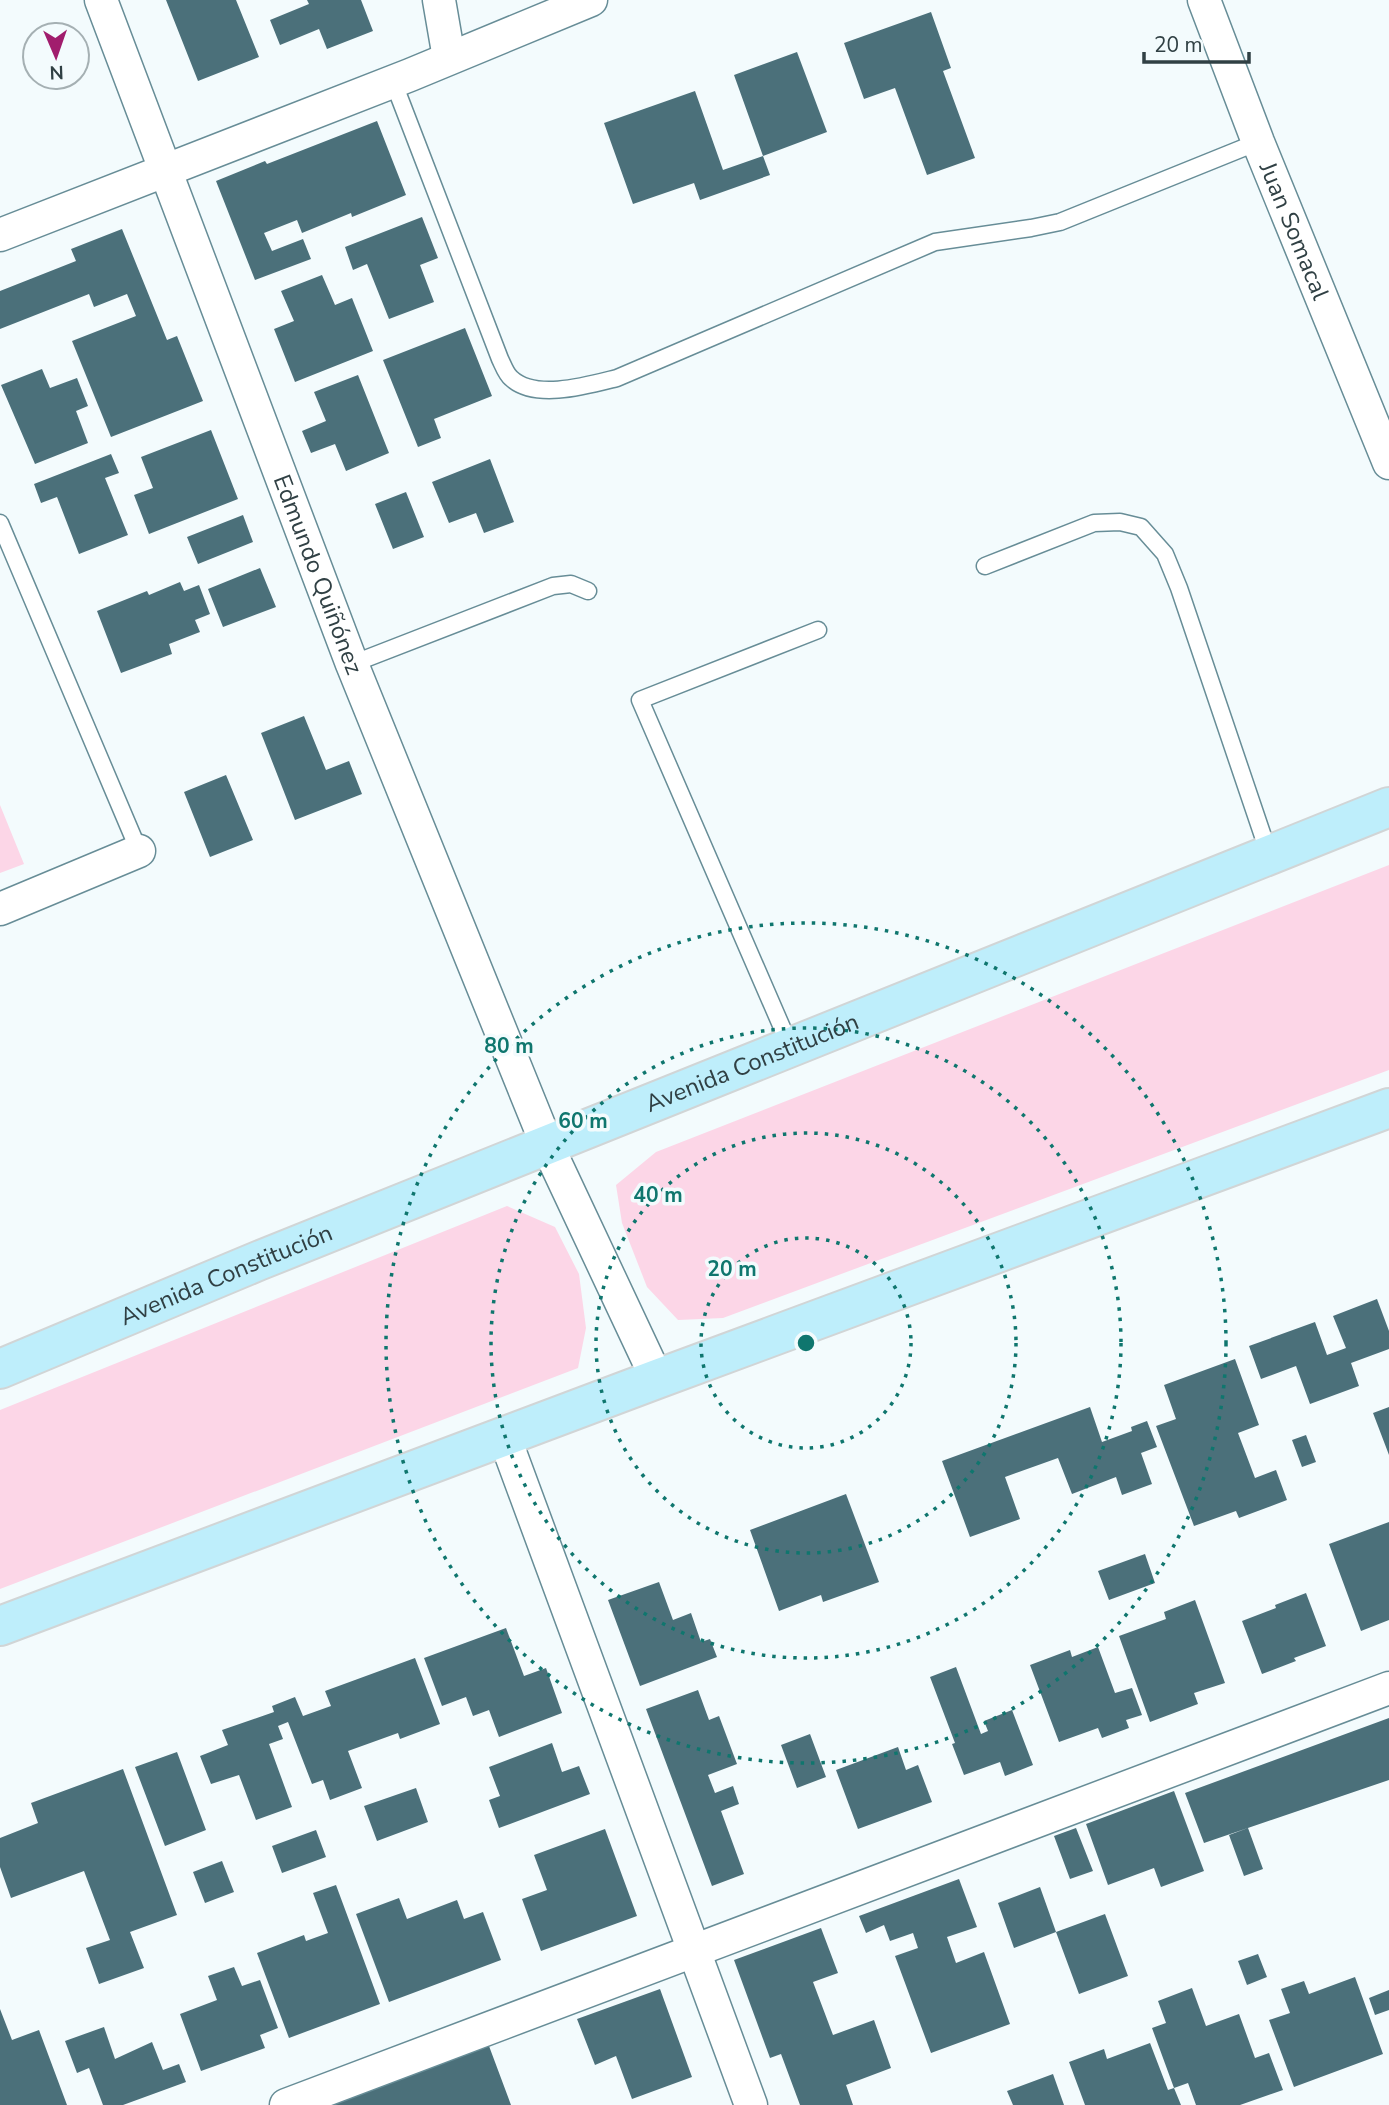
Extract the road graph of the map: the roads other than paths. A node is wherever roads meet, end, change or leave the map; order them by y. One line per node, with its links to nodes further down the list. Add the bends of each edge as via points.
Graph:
1 (101, 0): 8 (street, Edmundo Quiñónez)
2 (439, 0): 5 (street)
3 (591, 0): 5 (street)
4 (1204, 0): 7 (street, Juan Somacal)
5 (449, 58): 6 (street)
6 (393, 81): 7 (lane, via 510,378 528,387 570,390 617,378 935,242 1060,222); 8 (street)
7 (1258, 142): 10 (street, Juan Somacal)
8 (167, 171): 9 (street); 15 (street, Edmundo Quiñónez)
9 (0, 235)
10 (1389, 463)
11 (0, 523): 17 (lane)
12 (985, 566): 18 (lane, via 1094,523 1141,527 1165,554 1179,588)
13 (588, 591): 15 (lane, via 571,584 553,586)
14 (818, 631): 20 (lane, via 640,699)
15 (352, 664): 22 (street, Edmundo Quiñónez)
16 (1389, 807): 18 (main road, Avenida Constitución)
17 (139, 851): 19 (street)
18 (1269, 854): 20 (main road, Avenida Constitución)
19 (0, 909)
20 (790, 1046): 22 (main road, Avenida Constitución)
21 (1389, 1108): 24 (main road)
22 (547, 1145): 23 (main road, Avenida Constitución); 24 (street, Edmundo Quiñónez)
23 (0, 1369)
24 (657, 1379): 25 (main road)
25 (504, 1436): 26 (main road); 28 (street)
26 (0, 1626)
27 (1389, 1688): 28 (street)
28 (694, 1951): 29 (street); 30 (street)
29 (286, 2105)
30 (751, 2105)

